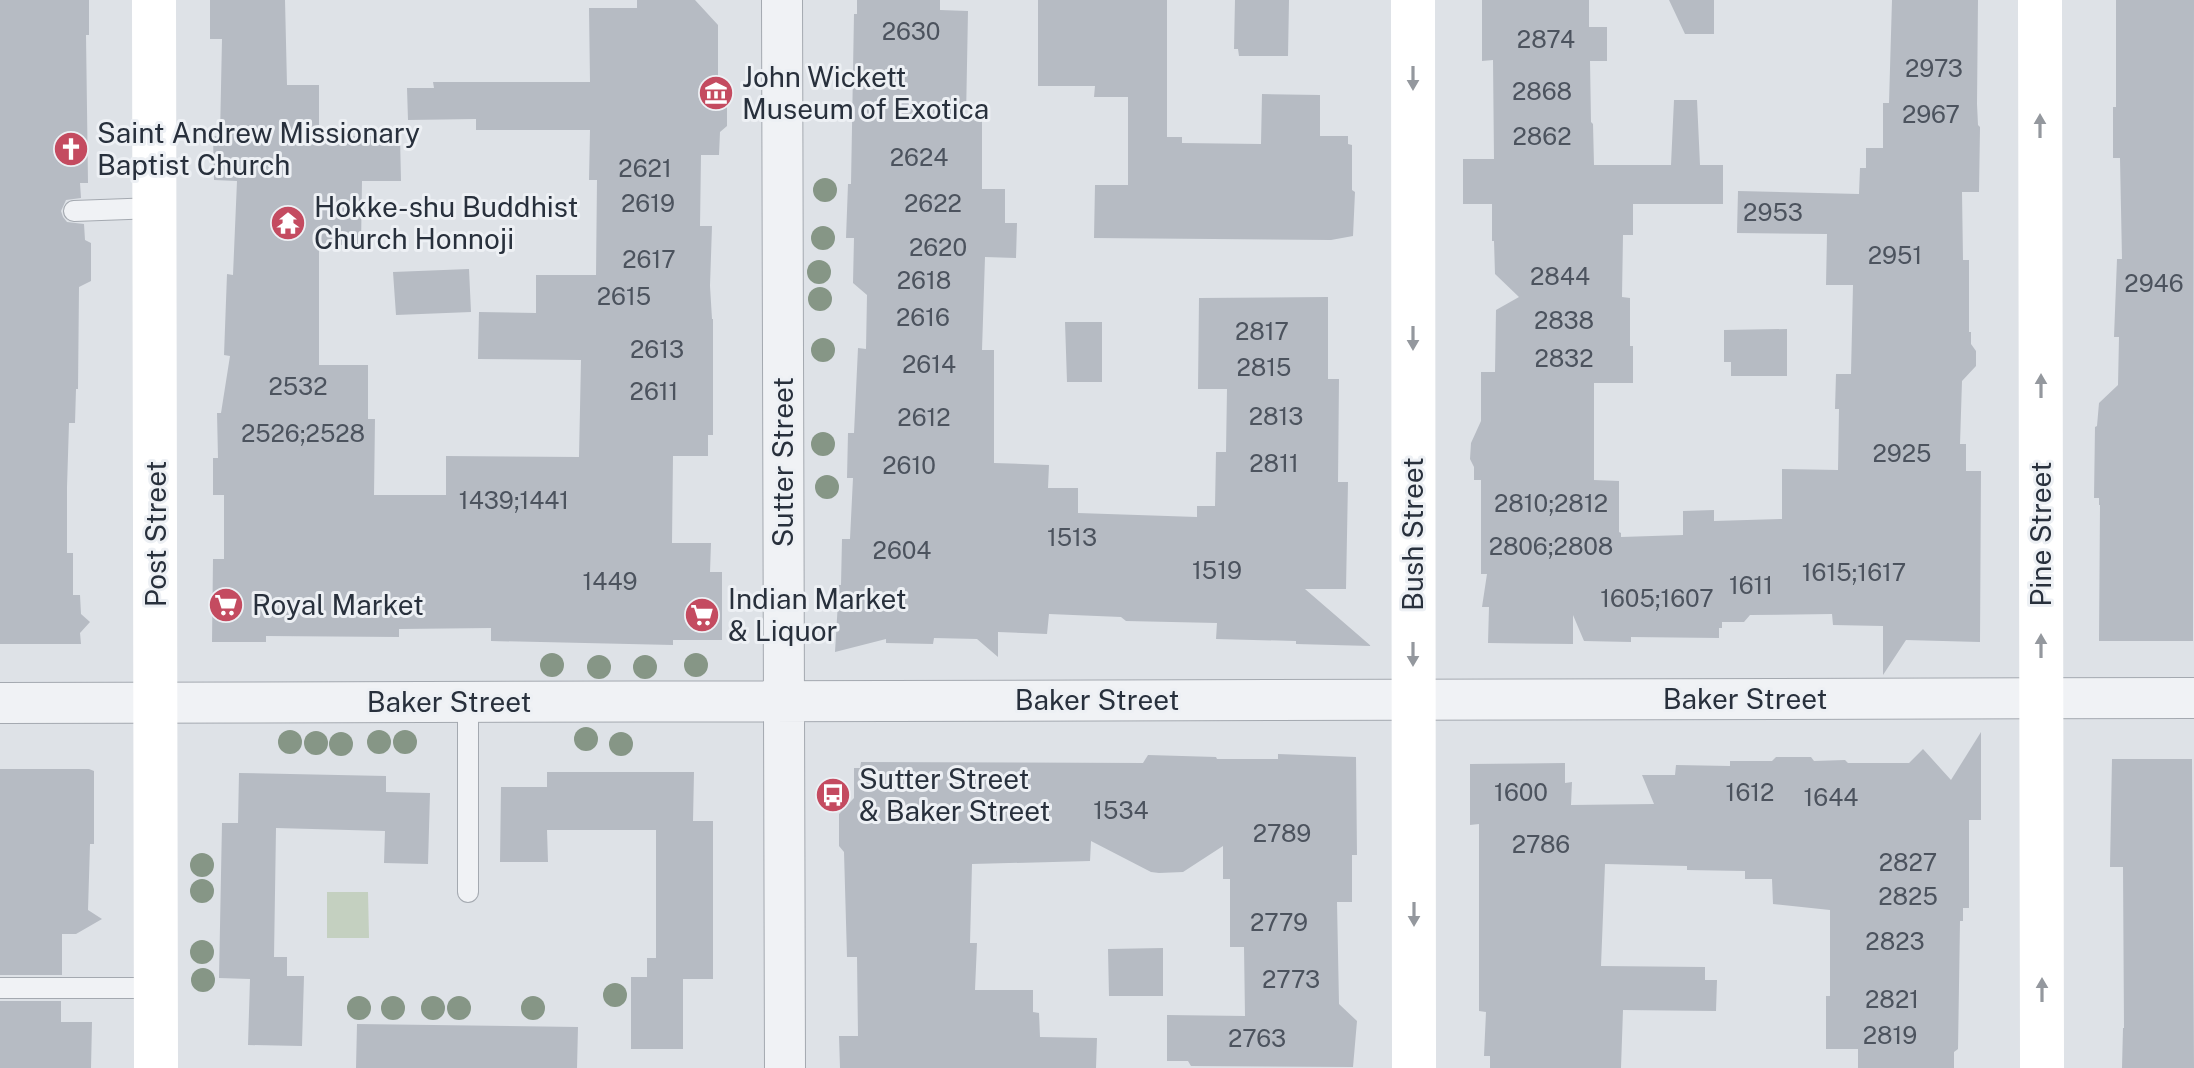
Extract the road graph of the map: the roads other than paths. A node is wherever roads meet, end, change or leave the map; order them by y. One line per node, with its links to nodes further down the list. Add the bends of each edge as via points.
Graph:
1 (154, 0): 5 (main road, Post Street)
2 (782, 0): 10 (street, Sutter Street)
3 (1413, 0): 9 (main road, Bush Street, one-way to 9)
4 (2040, 0): 7 (main road, Pine Street, one-way to 4)
5 (155, 208): 6 (lane); 11 (main road, Post Street)
6 (74, 211)
7 (2041, 698): 8 (street, Baker Street); 9 (street, Baker Street); 20 (main road, Pine Street, one-way to 7)
8 (2194, 698)
9 (1414, 700): 10 (street, Baker Street); 19 (main road, Bush Street, one-way to 19)
10 (784, 701): 12 (street, Baker Street); 18 (street, Sutter Street)
11 (155, 702): 12 (street, Baker Street); 13 (street, Baker Street); 16 (main road, Post Street)
12 (468, 702): 14 (lane)
13 (0, 703)
14 (468, 892)
15 (0, 988): 16 (lane)
16 (156, 988): 17 (main road, Post Street)
17 (156, 1068)
18 (785, 1068)
19 (1414, 1068)
20 (2042, 1068)

